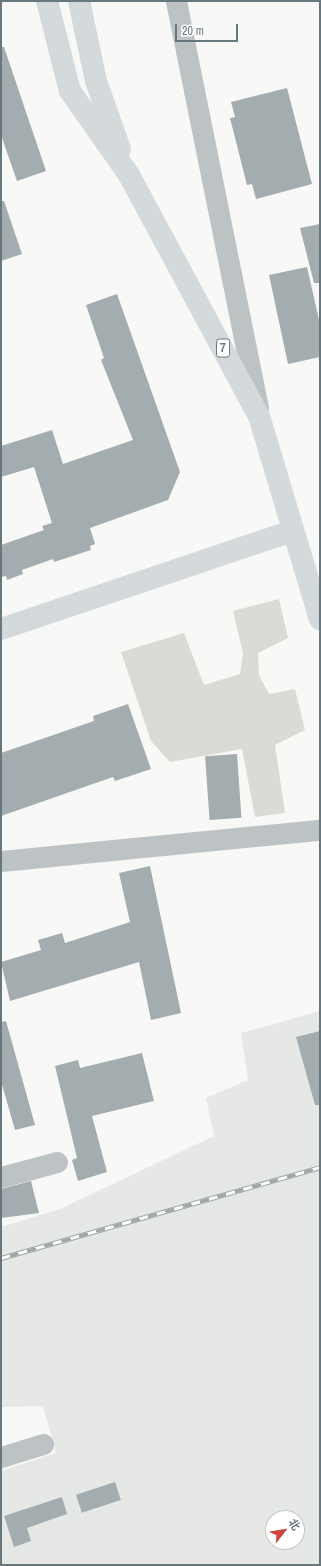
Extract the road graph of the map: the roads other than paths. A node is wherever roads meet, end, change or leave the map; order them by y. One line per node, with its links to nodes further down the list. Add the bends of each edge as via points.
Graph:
1 (47, 1): 4 (main road, 7, via 58,53 70,91)
2 (79, 1): 4 (main road, 7, via 96,82)
3 (176, 1): 5 (street)
4 (129, 175): 5 (main road, 7)
5 (259, 416): 6 (main road, 7)
6 (293, 531): 7 (main road, 7); 9 (main road)
7 (316, 588): 8 (main road, 7)
8 (320, 619)
9 (1, 629)
10 (320, 830): 11 (street)
11 (1, 861)
12 (57, 1162): 13 (street)
13 (1, 1177)
14 (43, 1444): 15 (street)
15 (1, 1457)

